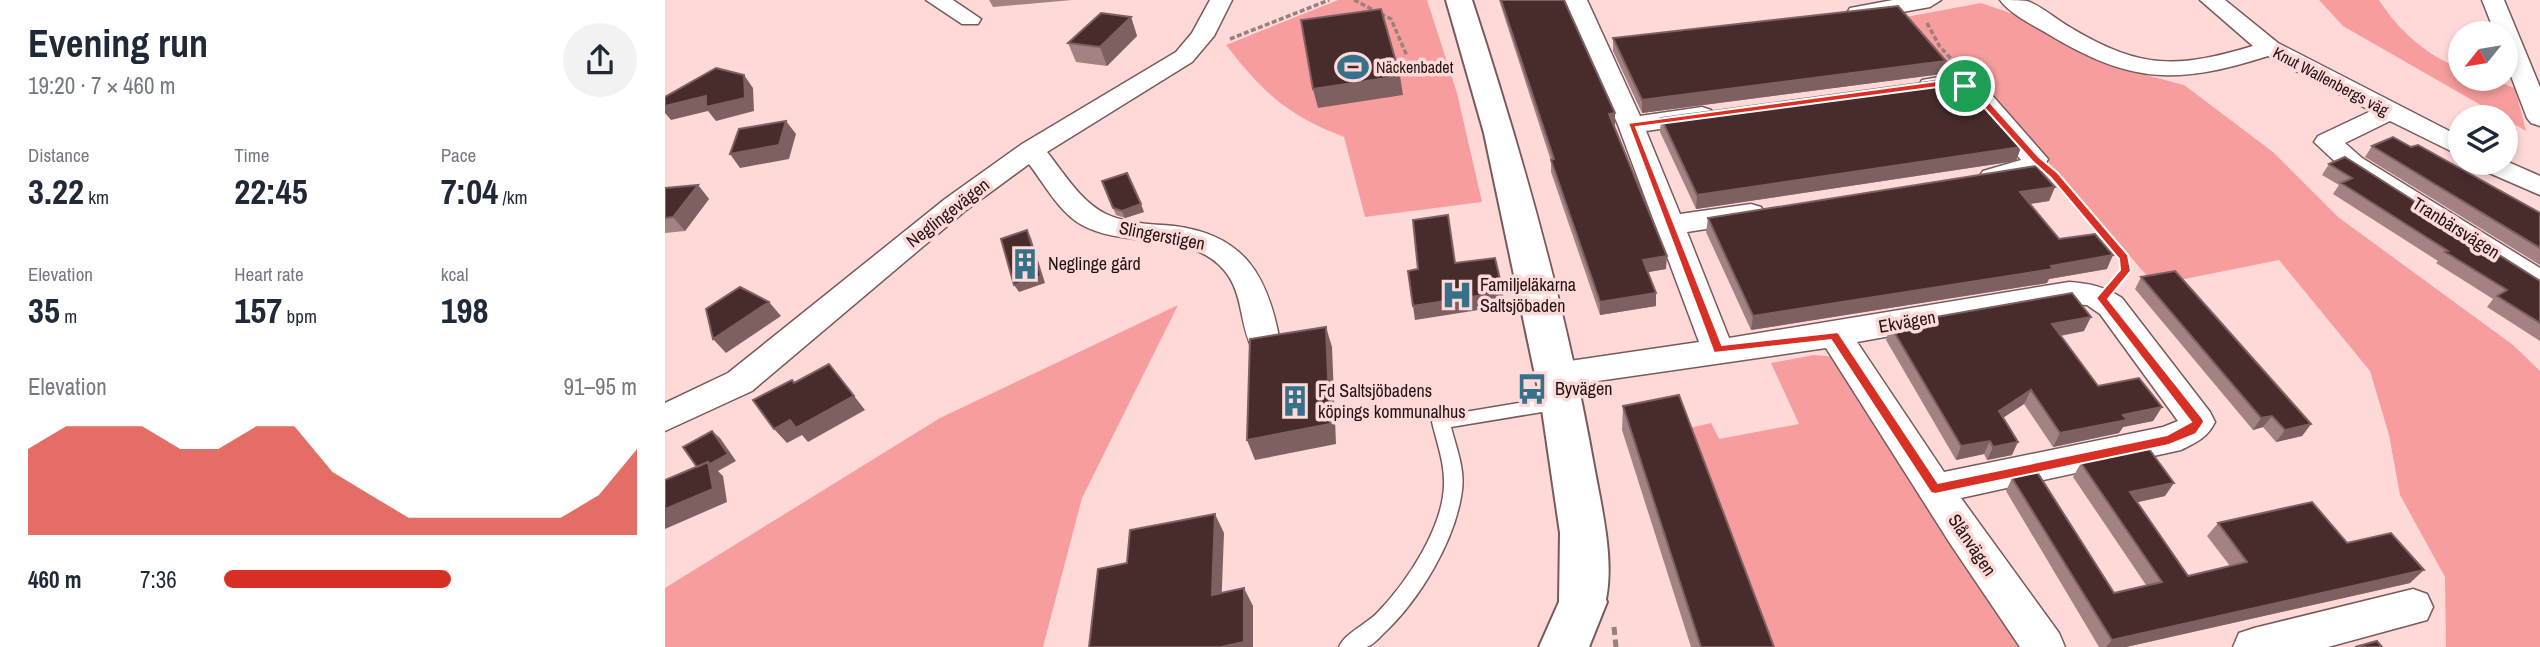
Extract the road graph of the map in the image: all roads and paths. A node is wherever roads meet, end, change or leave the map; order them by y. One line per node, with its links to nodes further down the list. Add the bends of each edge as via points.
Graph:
1 (937, 0): 12 (street)
2 (1221, 0): 15 (street, Neglingevägen, via 1202,36)
3 (1329, 0): 15 (path)
4 (1355, 0): 14 (path, via 1395,21)
5 (1459, 0): 35 (street, via 1500,133)
6 (1577, 0): 21 (street, via 1609,42)
7 (2011, 0): 13 (street, via 2103,54 2148,68 2183,70)
8 (2211, 0): 13 (street, Knut Wallenbergs väg)
9 (2493, 0): 20 (street)
10 (1924, 2): 11 (street); 17 (path, via 1940,47 1965,74)
11 (1836, 16)
12 (969, 19)
13 (2270, 48): 18 (street, Knut Wallenbergs väg)
14 (1406, 56)
15 (1184, 57): 23 (street, Neglingevägen)
16 (1904, 89): 17 (street, via 1945,83)
17 (1970, 89): 24 (street)
18 (2390, 111): 22 (street, Knut Wallenbergs väg); 30 (street, Tranbärsvägen, via 2327,142 2353,164)
19 (1727, 112): 21 (street)
20 (2540, 118)
21 (1631, 125): 29 (street)
22 (2448, 141)
23 (1031, 150): 33 (street, Slingerstigen, via 1084,213 1117,228 1213,246 1224,255 1242,271 1260,317); 36 (street, Neglingevägen, via 955,205 740,382)
24 (2035, 159): 26 (street, via 2019,173); 31 (path, via 2055,176 2124,258 2126,271)
25 (2516, 175): 27 (street)
26 (1965, 181)
27 (2540, 186)
28 (1778, 209): 29 (street)
29 (1671, 225): 34 (street)
30 (2540, 282)
31 (2102, 298): 32 (street, Ekvägen, via 2069,293); 37 (street, via 2198,422 2169,440)
32 (1834, 335): 34 (street, Ekvägen); 37 (street, Slånvägen)
33 (1264, 342)
34 (1719, 350): 35 (street, Ekvägen)
35 (1559, 389): 39 (street, via 1583,533); 40 (lane, via 1441,422 1453,490 1438,538 1389,617)
36 (665, 418)
37 (1935, 489): 42 (street, Slånvägen)
38 (2413, 607): 43 (street)
39 (1585, 624): 41 (street)
40 (1349, 647)
41 (1564, 647)
42 (2044, 647)
43 (2255, 647)

